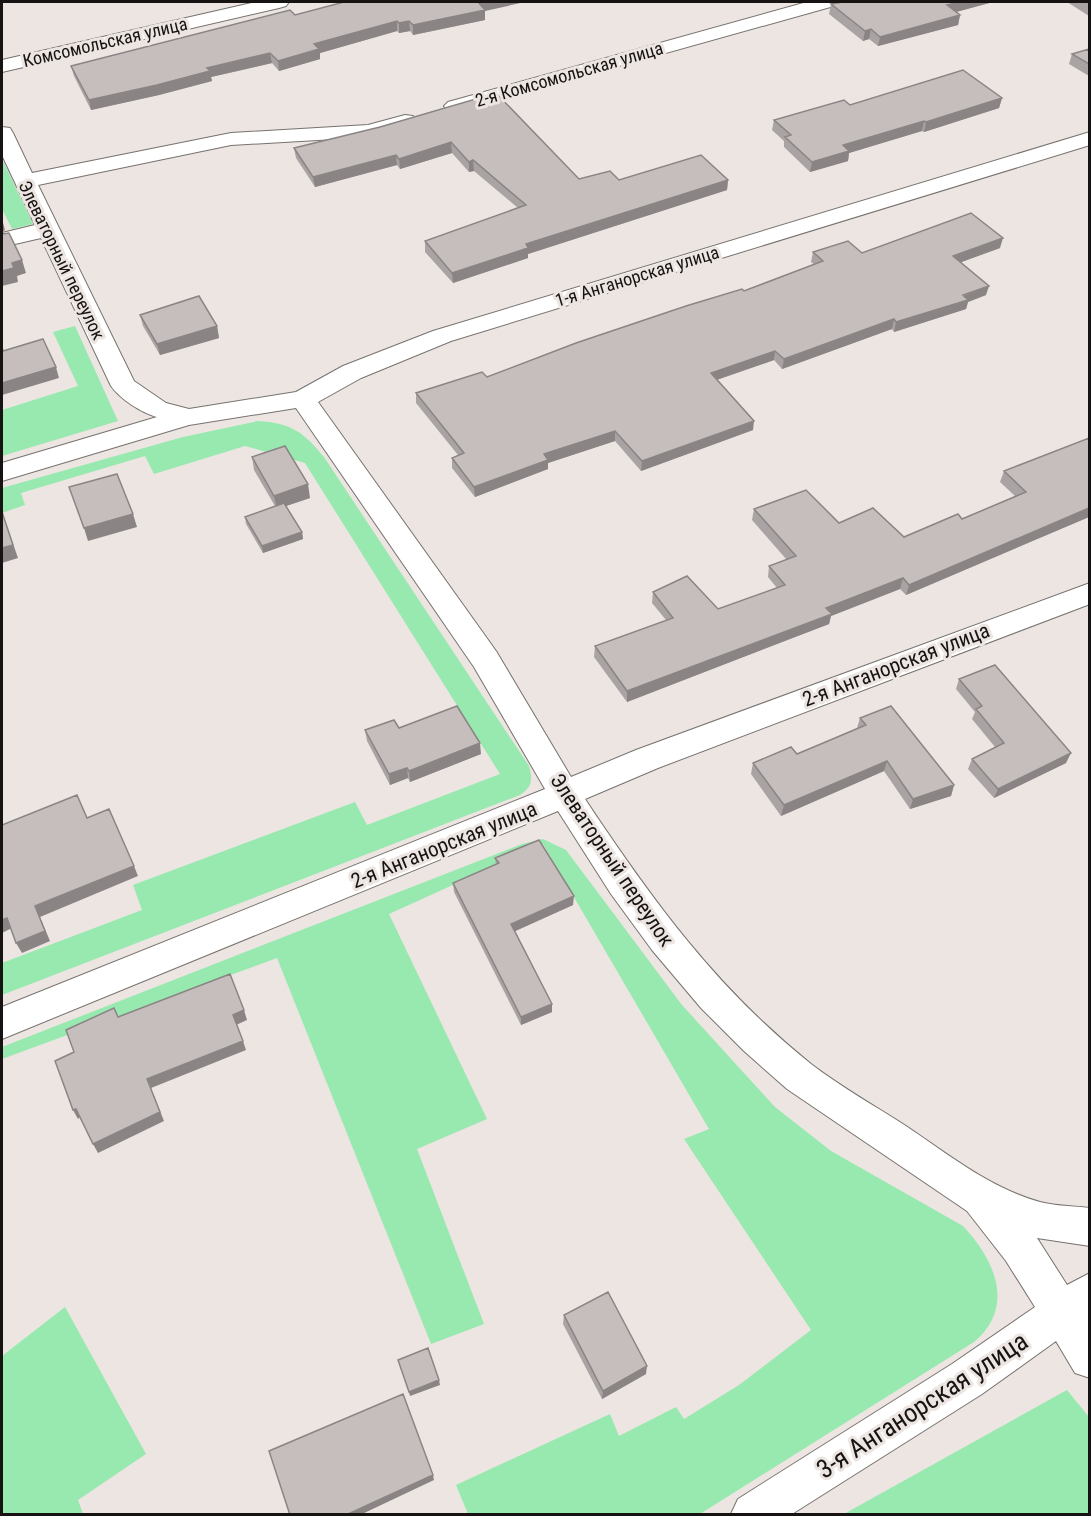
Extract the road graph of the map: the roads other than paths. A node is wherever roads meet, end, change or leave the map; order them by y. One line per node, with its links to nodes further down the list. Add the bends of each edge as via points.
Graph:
1 (279, 2): 3 (street, Комсомольская улица)
2 (827, 2): 6 (street, 2-я Комсомольская улица, via 369,131 231,139)
3 (2, 66)
4 (2, 133): 6 (street, Элеваторный переулок)
5 (1089, 138): 10 (street, 1-я Анганорская улица, via 442,336 352,372)
6 (24, 181): 7 (street, Элеваторный переулок)
7 (48, 229): 8 (street); 9 (street, Элеваторный переулок)
8 (2, 240)
9 (124, 386): 11 (street, 1-я Анганорская улица, via 157,409)
10 (303, 399): 11 (street, 1-я Анганорская улица); 14 (street, Элеваторный переулок, via 485,658)
11 (189, 417): 12 (street, 1-я Анганорская улица)
12 (2, 472)
13 (1089, 592): 14 (street, 2-я Анганорская улица, via 647,759)
14 (565, 795): 15 (street, 2-я Анганорская улица); 16 (street, Элеваторный переулок, via 664,940 757,1041 818,1090)
15 (2, 1023)
16 (981, 1198): 17 (street, via 1041,1221); 18 (street, Элеваторный переулок, via 1020,1247)
17 (1089, 1227)
18 (1075, 1303): 19 (street, Элеваторный переулок); 20 (street, 3-я Анганорская улица, via 967,1379)
19 (1089, 1358)
20 (753, 1515)

